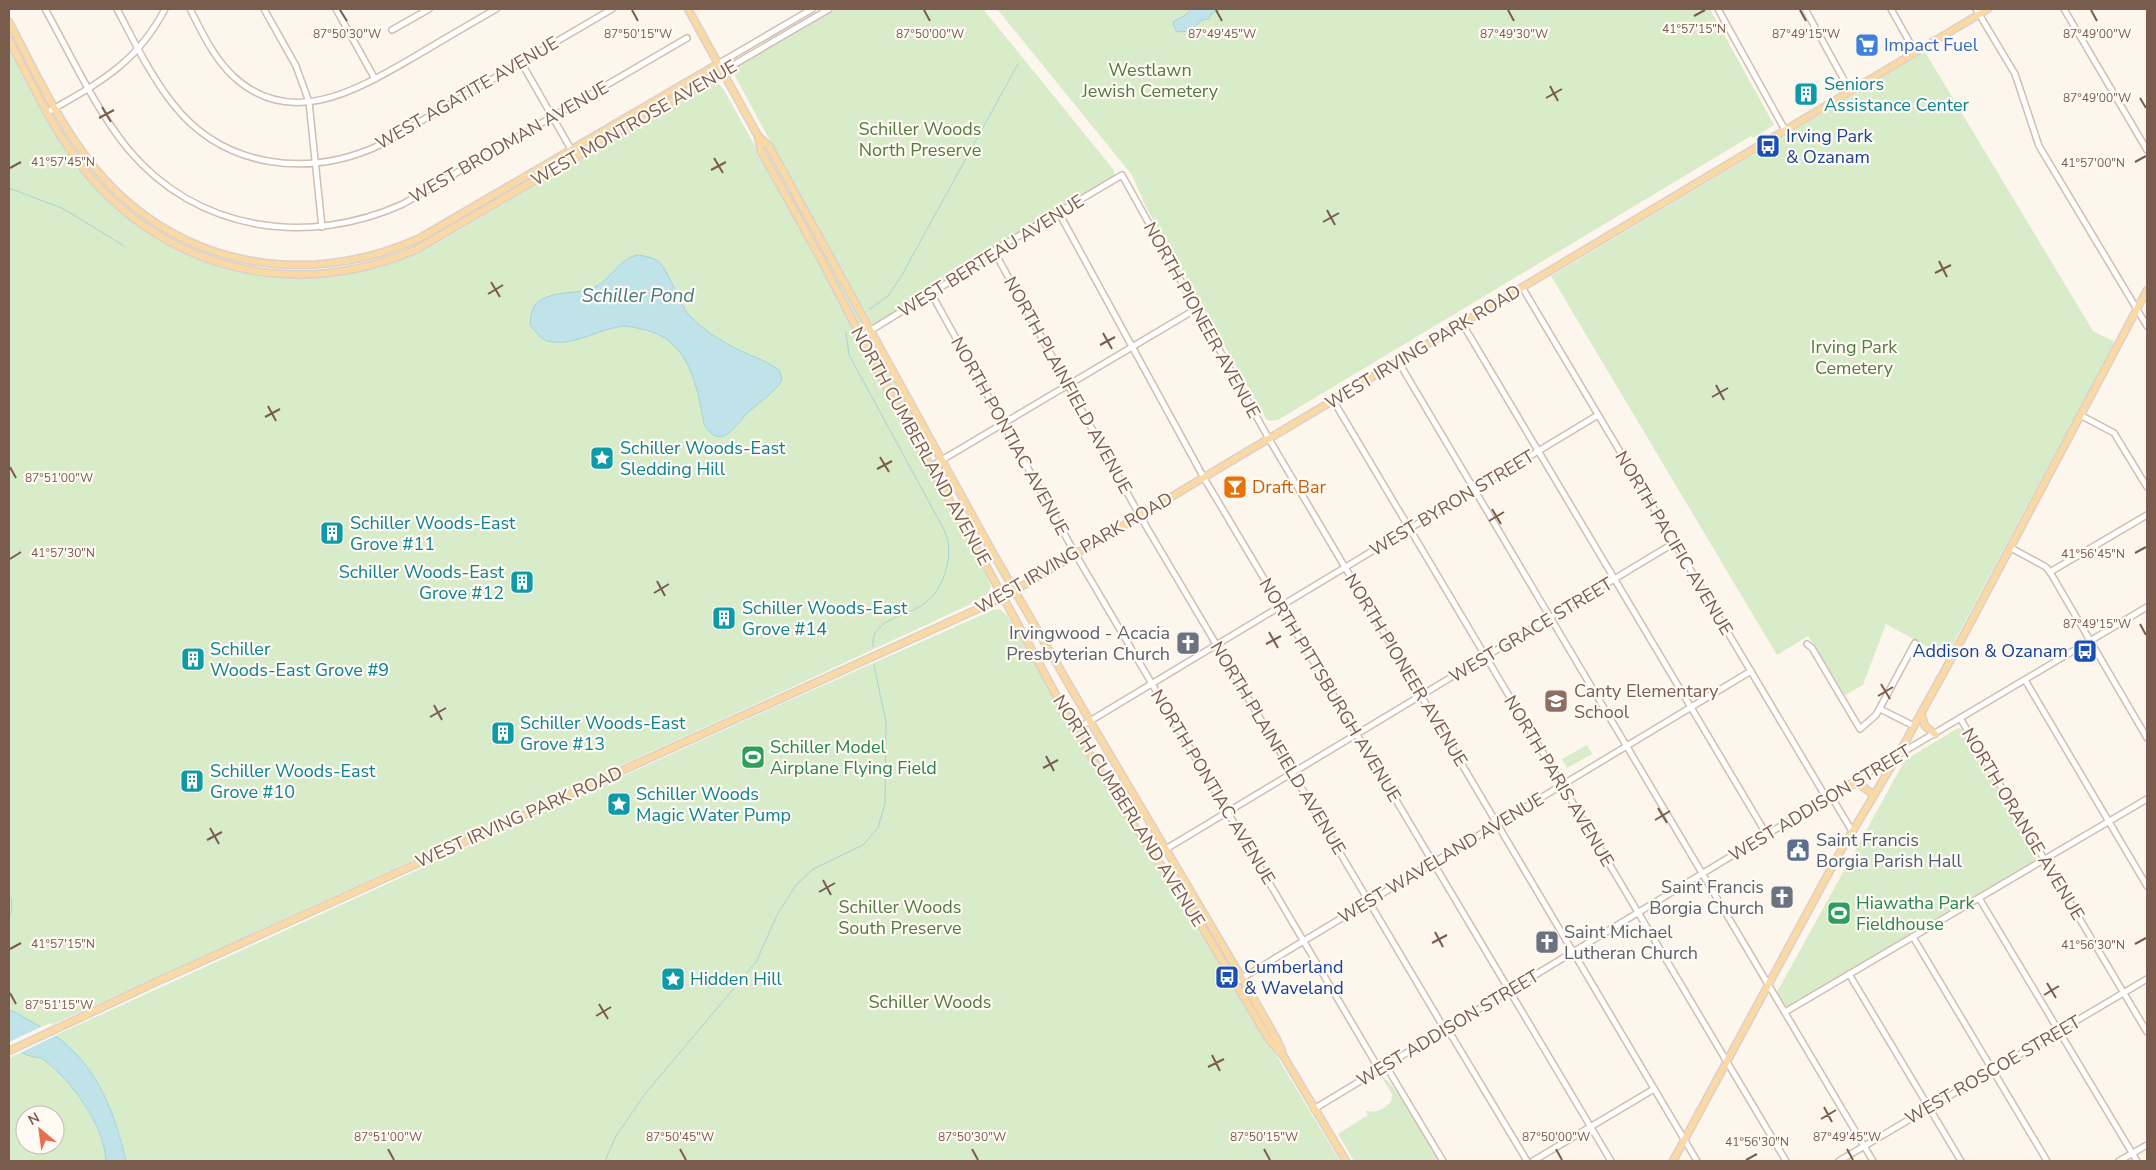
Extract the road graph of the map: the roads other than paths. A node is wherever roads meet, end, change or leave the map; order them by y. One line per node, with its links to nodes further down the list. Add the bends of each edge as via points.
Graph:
1 (45, 9): 29 (street, WEST BRODMAN AVENUE)
2 (117, 9): 23 (street, WEST AGATITE AVENUE)
3 (165, 9): 23 (street)
4 (190, 9): 31 (street, via 216,56 243,84 273,99)
5 (264, 9): 31 (street, via 296,66)
6 (336, 9): 28 (street)
7 (429, 9): 20 (street)
8 (496, 9): 28 (street)
9 (612, 9): 25 (street, WEST AGATITE AVENUE)
10 (688, 9): 26 (main road, NORTH CUMBERLAND AVENUE)
11 (812, 9): 26 (street, WEST MONTROSE AVENUE)
12 (829, 9): 27 (street, WEST MONTROSE AVENUE)
13 (1718, 9): 35 (street)
14 (1805, 9): 30 (street)
15 (1891, 9): 24 (street)
16 (1988, 9): 18 (main road, WEST IRVING PARK ROAD)
17 (2064, 9): 38 (street)
18 (1978, 11): 24 (main road, WEST IRVING PARK ROAD); 49 (street, via 2015,74 2039,146)
19 (9, 22): 32 (main road, WEST MONTROSE AVENUE)
20 (392, 30)
21 (687, 38): 34 (street, WEST BRODMAN AVENUE)
22 (9, 40): 33 (main road, WEST MONTROSE AVENUE)
23 (138, 48): 29 (street, via 114,72); 40 (street, WEST AGATITE AVENUE, via 174,106 207,136 264,161)
24 (1915, 52): 30 (main road, WEST IRVING PARK ROAD)
25 (521, 62): 34 (street); 40 (street, WEST AGATITE AVENUE, via 380,145 351,157)
26 (718, 64): 27 (main road, NORTH CUMBERLAND AVENUE); 37 (main road, WEST MONTROSE AVENUE)
27 (723, 71): 36 (main road, NORTH CUMBERLAND AVENUE); 39 (main road, WEST MONTROSE AVENUE)
28 (375, 79): 31 (street, via 346,93)
29 (89, 89): 32 (street); 43 (street, WEST BRODMAN AVENUE, via 137,159 159,179 188,198 223,214 260,225)
30 (1850, 91): 35 (main road, WEST IRVING PARK ROAD)
31 (309, 102): 40 (street)
32 (56, 108): 33 (street); 37 (main road, WEST MONTROSE AVENUE, via 89,162 127,202 176,235 219,253 266,264 330,264 387,252 435,230)
33 (48, 112): 39 (main road, WEST MONTROSE AVENUE, via 78,162 118,205 142,225 170,242 212,260 274,274 326,274 388,261 439,238)
34 (552, 117): 37 (street); 43 (street, WEST BRODMAN AVENUE, via 403,204 367,218)
35 (1785, 130): 45 (main road, WEST IRVING PARK ROAD)
36 (758, 136): 52 (main road, NORTH CUMBERLAND AVENUE, via 769,146); 53 (main road, NORTH CUMBERLAND AVENUE, via 761,151)
37 (571, 150): 39 (street)
38 (2147, 150)
39 (576, 158)
40 (316, 164): 43 (street)
41 (1122, 175): 42 (street, WEST BERTEAU AVENUE); 48 (street, NORTH PIONEER AVENUE)
42 (1059, 213): 44 (street, WEST BERTEAU AVENUE); 54 (street, NORTH PITTSBURGH AVENUE)
43 (322, 227)
44 (994, 251): 47 (street, WEST BERTEAU AVENUE); 56 (street, NORTH PLAINFIELD AVENUE)
45 (1522, 288): 50 (main road, WEST IRVING PARK ROAD); 58 (street, NORTH PACIFIC AVENUE)
46 (2147, 290): 49 (main road)
47 (931, 293): 52 (street, WEST BERTEAU AVENUE); 60 (street, NORTH PONTIAC AVENUE)
48 (1196, 309): 54 (street); 61 (street, NORTH PIONEER AVENUE)
49 (2137, 310): 51 (street); 59 (main road)
50 (1462, 323): 55 (main road, WEST IRVING PARK ROAD); 62 (street)
51 (2147, 326)
52 (870, 331): 53 (street, WEST BERTEAU AVENUE); 63 (main road, NORTH CUMBERLAND AVENUE)
53 (860, 338): 64 (main road, NORTH CUMBERLAND AVENUE)
54 (1132, 347): 56 (street); 65 (street, NORTH PITTSBURGH AVENUE)
55 (1398, 361): 57 (main road, WEST IRVING PARK ROAD); 67 (street)
56 (1068, 385): 60 (street); 69 (street, NORTH PLAINFIELD AVENUE)
57 (1333, 400): 61 (main road, WEST IRVING PARK ROAD); 70 (street, NORTH PARIS AVENUE)
58 (1598, 416): 62 (street, WEST BYRON STREET); 71 (street, NORTH PACIFIC AVENUE)
59 (2082, 416): 66 (street, via 2114,433); 72 (main road)
60 (1003, 424): 63 (street); 73 (street, NORTH PONTIAC AVENUE)
61 (1269, 439): 65 (main road, WEST IRVING PARK ROAD); 74 (street, NORTH PIONEER AVENUE)
62 (1539, 451): 67 (street, WEST BYRON STREET); 76 (street)
63 (942, 460): 64 (street); 77 (main road, NORTH CUMBERLAND AVENUE)
64 (930, 467): 78 (main road, NORTH CUMBERLAND AVENUE)
65 (1204, 478): 69 (main road, WEST IRVING PARK ROAD); 79 (street, NORTH PITTSBURGH AVENUE)
66 (2147, 487)
67 (1475, 490): 70 (street, WEST BYRON STREET); 81 (street)
68 (2147, 515): 75 (street)
69 (1140, 516): 73 (main road, WEST IRVING PARK ROAD); 85 (street, NORTH PLAINFIELD AVENUE)
70 (1410, 529): 74 (street, WEST BYRON STREET); 86 (street, NORTH PARIS AVENUE)
71 (1674, 543): 76 (street, WEST GRACE STREET); 87 (street, NORTH PACIFIC AVENUE)
72 (2011, 548): 75 (street); 93 (main road)
73 (1076, 555): 77 (main road, WEST IRVING PARK ROAD); 89 (street, NORTH PONTIAC AVENUE)
74 (1345, 568): 79 (street, WEST BYRON STREET); 90 (street, NORTH PIONEER AVENUE)
75 (2050, 572): 82 (street)
76 (1615, 579): 81 (street, WEST GRACE STREET); 91 (street)
77 (1015, 591): 78 (main road, WEST IRVING PARK ROAD); 95 (main road, NORTH CUMBERLAND AVENUE)
78 (1002, 598): 97 (main road, NORTH CUMBERLAND AVENUE); 137 (main road, WEST IRVING PARK ROAD, via 154,982)
79 (1280, 606): 85 (street, WEST BYRON STREET); 98 (street, NORTH PITTSBURGH AVENUE)
80 (2147, 607): 82 (street, WEST ADDISON STREET)
81 (1550, 618): 86 (street, WEST GRACE STREET); 101 (street)
82 (2090, 641): 88 (street, WEST ADDISON STREET); 100 (street)
83 (1915, 642): 92 (street)
84 (1807, 644): 92 (street, via 1860,729)
85 (1216, 645): 89 (street, WEST BYRON STREET); 103 (street, NORTH PLAINFIELD AVENUE)
86 (1486, 657): 90 (street, WEST GRACE STREET); 104 (street, NORTH PARIS AVENUE)
87 (1751, 672): 91 (street, WEST WAVELAND AVENUE); 107 (street, NORTH PACIFIC AVENUE)
88 (2025, 680): 94 (street, WEST ADDISON STREET); 110 (street)
89 (1152, 684): 95 (street, WEST BYRON STREET); 109 (street, NORTH PONTIAC AVENUE)
90 (1421, 696): 98 (street, WEST GRACE STREET); 111 (street, NORTH PIONEER AVENUE)
91 (1691, 707): 101 (street, WEST WAVELAND AVENUE); 113 (street)
92 (1880, 709): 96 (street)
93 (1921, 713): 96 (main road); 99 (main road, via 1925,726)
94 (1960, 718): 99 (street, WEST ADDISON STREET); 116 (street, NORTH ORANGE AVENUE)
95 (1090, 721): 97 (street, WEST BYRON STREET); 114 (main road, NORTH CUMBERLAND AVENUE)
96 (1914, 726): 102 (main road)
97 (1075, 730): 115 (main road, NORTH CUMBERLAND AVENUE)
98 (1357, 734): 103 (street, WEST GRACE STREET); 117 (street, NORTH PITTSBURGH AVENUE)
99 (1935, 734): 102 (street, WEST ADDISON STREET)
100 (2147, 738)
101 (1627, 746): 104 (street, WEST WAVELAND AVENUE); 118 (street)
102 (1898, 755): 105 (street, WEST ADDISON STREET); 106 (main road)
103 (1293, 773): 109 (street, WEST GRACE STREET); 121 (street, NORTH PLAINFIELD AVENUE)
104 (1562, 785): 111 (street, WEST WAVELAND AVENUE); 122 (street, NORTH PARIS AVENUE)
105 (1850, 785): 106 (main road, via 1859,784); 107 (street, WEST ADDISON STREET)
106 (1874, 795): 112 (main road)
107 (1829, 798): 112 (street, NORTH PACIFIC AVENUE); 113 (street, WEST ADDISON STREET)
108 (2147, 799): 110 (street)
109 (1228, 812): 114 (street, WEST GRACE STREET); 124 (street, NORTH PONTIAC AVENUE)
110 (2109, 821): 116 (street); 119 (street)
111 (1498, 824): 117 (street, WEST WAVELAND AVENUE); 125 (street, NORTH PIONEER AVENUE)
112 (1852, 831): 130 (main road)
113 (1767, 835): 118 (street, WEST ADDISON STREET)
114 (1167, 849): 115 (street, WEST GRACE STREET); 127 (main road, NORTH CUMBERLAND AVENUE)
115 (1156, 856): 129 (main road, NORTH CUMBERLAND AVENUE, via 1195,914)
116 (2044, 859): 120 (street); 132 (street, NORTH ORANGE AVENUE)
117 (1433, 863): 121 (street, WEST WAVELAND AVENUE); 131 (street, NORTH PITTSBURGH AVENUE)
118 (1703, 874): 122 (street, WEST ADDISON STREET); 130 (street)
119 (2147, 886)
120 (1979, 898): 123 (street); 135 (street)
121 (1369, 902): 124 (street, WEST WAVELAND AVENUE); 134 (street, NORTH PLAINFIELD AVENUE)
122 (1638, 913): 125 (street, WEST ADDISON STREET); 139 (street, NORTH PARIS AVENUE)
123 (1913, 937): 126 (street); 142 (street)
124 (1304, 941): 127 (street, WEST WAVELAND AVENUE); 141 (street, NORTH PONTIAC AVENUE)
125 (1574, 952): 131 (street, WEST ADDISON STREET); 143 (street, NORTH PIONEER AVENUE)
126 (1849, 974): 133 (street); 145 (street)
127 (1242, 978): 129 (street, WEST WAVELAND AVENUE); 138 (main road, NORTH CUMBERLAND AVENUE)
128 (2147, 979): 132 (street, WEST ROSCOE STREET)
129 (1234, 982): 138 (main road, NORTH CUMBERLAND AVENUE, via 1268,1038)
130 (1768, 984): 133 (street); 139 (main road)
131 (1510, 991): 134 (street, WEST ADDISON STREET); 146 (street, NORTH PITTSBURGH AVENUE)
132 (2124, 993): 135 (street, WEST ROSCOE STREET); 136 (street, NORTH ORANGE AVENUE)
133 (1785, 1012): 149 (street)
134 (1446, 1029): 140 (street, WEST ADDISON STREET); 153 (street, NORTH PLAINFIELD AVENUE)
135 (2059, 1031): 142 (street, WEST ROSCOE STREET); 150 (street)
136 (2147, 1032)
137 (9, 1051)
138 (1284, 1057): 144 (main road, NORTH CUMBERLAND AVENUE)
139 (1727, 1062): 147 (main road); 158 (street, NORTH PARIS AVENUE)
140 (1386, 1066): 141 (street, WEST ADDISON STREET); 152 (street)
141 (1379, 1069): 144 (street, WEST ADDISON STREET)
142 (1993, 1070): 145 (street, WEST ROSCOE STREET); 162 (street)
143 (1654, 1090): 146 (street); 147 (street, NORTH PIONEER AVENUE)
144 (1314, 1108): 151 (main road, NORTH CUMBERLAND AVENUE)
145 (1929, 1108): 149 (street, WEST ROSCOE STREET); 161 (street)
146 (1591, 1127): 154 (street); 155 (street, NORTH PITTSBURGH AVENUE)
147 (1684, 1140): 156 (main road); 157 (street, NORTH PIONEER AVENUE)
148 (2147, 1145): 150 (street)
149 (1864, 1146): 159 (street, WEST ROSCOE STREET); 160 (street)
150 (2133, 1153): 163 (street); 164 (street)
151 (1346, 1161)
152 (1443, 1161)
153 (1527, 1161)
154 (1534, 1161)
155 (1611, 1161)
156 (1673, 1161)
157 (1697, 1161)
158 (1786, 1161)
159 (1838, 1161)
160 (1873, 1161)
161 (1961, 1161)
162 (2047, 1161)
163 (2119, 1161)
164 (2137, 1161)

